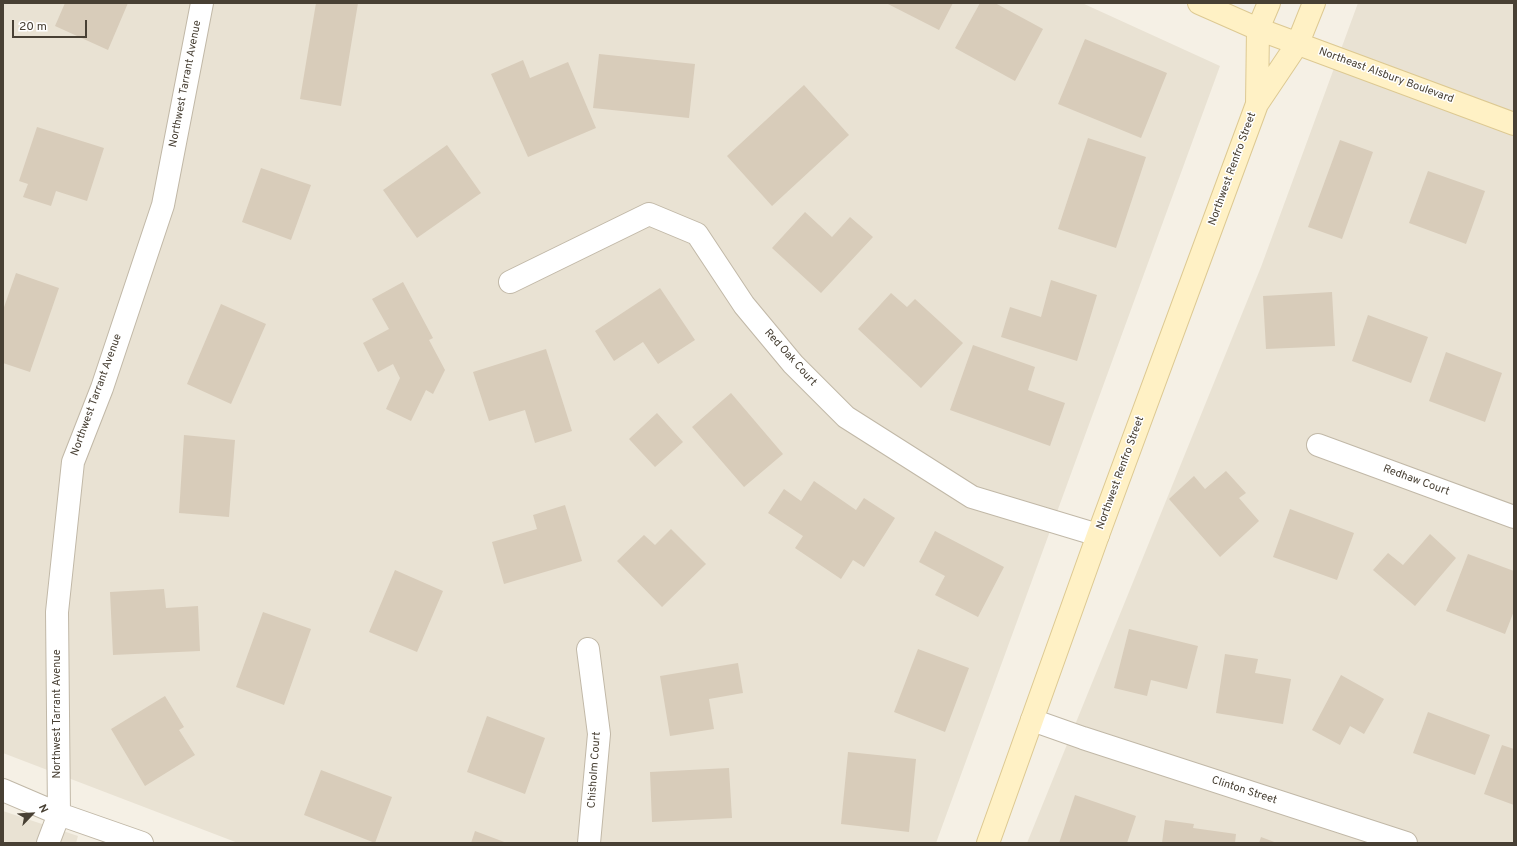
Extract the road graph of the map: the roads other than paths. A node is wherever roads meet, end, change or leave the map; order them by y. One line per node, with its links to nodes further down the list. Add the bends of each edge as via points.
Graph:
1 (202, 3): 16 (street, Northwest Tarrant Avenue, via 163,205 102,388 73,462 57,612)
2 (1199, 3): 5 (main road, Northeast Alsbury Boulevard)
3 (1268, 3): 5 (main road, Northwest Renfro Street)
4 (1314, 3): 6 (main road, Northwest Renfro Street)
5 (1258, 29): 6 (main road, Northeast Alsbury Boulevard); 7 (main road, Northwest Renfro Street)
6 (1298, 43): 7 (main road, Northwest Renfro Street); 8 (main road, Northeast Alsbury Boulevard)
7 (1257, 104): 12 (main road, Northwest Renfro Street)
8 (1514, 124)
9 (510, 282): 12 (street, Red Oak Court, via 649,214 690,231 696,234 744,305 788,358 846,417 972,496)
10 (1318, 446): 11 (street, Redhaw Court)
11 (1514, 517)
12 (1098, 535): 14 (main road, Northwest Renfro Street)
13 (588, 649): 19 (street, Chisholm Court, via 599,734)
14 (1032, 720): 20 (main road, Northwest Renfro Street); 21 (street, Clinton Street)
15 (3, 790): 16 (street)
16 (59, 814): 17 (street, Northwest Tarrant Avenue); 18 (street)
17 (48, 843)
18 (142, 843)
19 (589, 843)
20 (988, 843)
21 (1406, 843)

